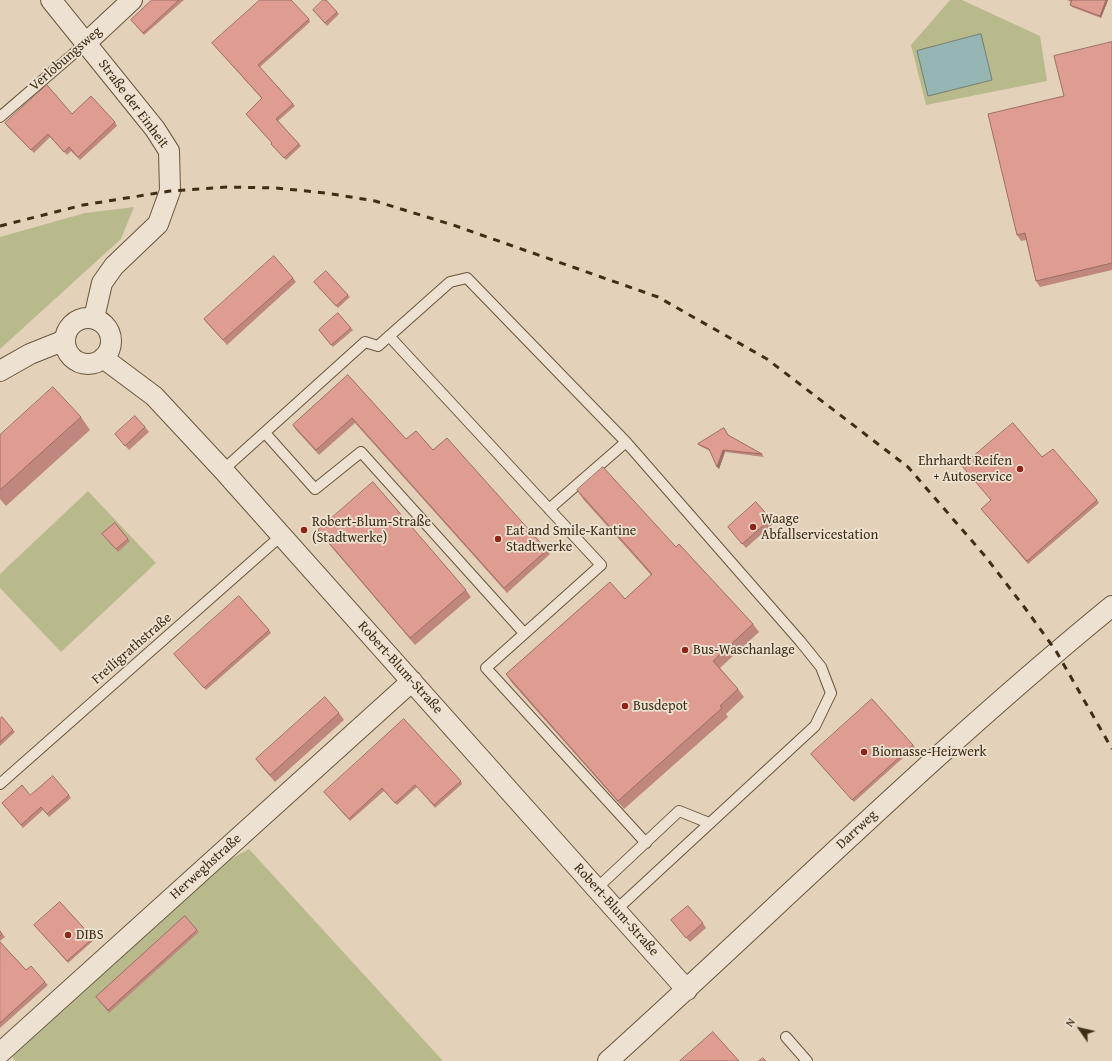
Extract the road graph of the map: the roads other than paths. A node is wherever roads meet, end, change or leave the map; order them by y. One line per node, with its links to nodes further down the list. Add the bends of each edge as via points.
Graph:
1 (51, 0): 3 (street, Straße der Einheit)
2 (132, 0): 3 (street, Verlobungsweg)
3 (86, 43): 4 (lane, Verlobungsweg); 5 (street, Straße der Einheit, via 169,151 170,191 158,224 114,266 102,283)
4 (0, 117)
5 (94, 318): 7 (street, via 79,320 71,326); 8 (street, via 103,323 110,333 108,352)
6 (389, 336): 10 (lane, via 378,346 365,342); 11 (lane, via 450,282 467,278); 13 (lane)
7 (65, 340): 8 (street, via 66,348 76,360 86,364); 9 (street, via 30,354)
8 (103, 358): 12 (street, Robert-Blum-Straße, via 154,396)
9 (0, 371)
10 (265, 433): 12 (lane); 16 (lane, via 315,489 361,452)
11 (626, 442): 13 (lane); 19 (lane, via 800,641 821,668 831,693 815,726)
12 (224, 470): 14 (street, Robert-Blum-Straße)
13 (549, 509): 16 (lane, via 600,565)
14 (282, 535): 17 (street, Robert-Blum-Straße); 18 (lane, Freiligrathstraße)
15 (1112, 606): 23 (street, Darrweg, via 1056,651 906,785)
16 (524, 633): 20 (lane, via 486,668)
17 (412, 681): 21 (street, Robert-Blum-Straße); 25 (street, Herweghstraße)
18 (0, 784)
19 (709, 823): 20 (lane, via 679,811); 22 (lane)
20 (646, 843): 21 (lane)
21 (596, 889): 22 (street, Robert-Blum-Straße)
22 (616, 910): 23 (street, Robert-Blum-Straße)
23 (687, 990): 26 (street, Darrweg)
24 (786, 1037): 27 (lane)
25 (0, 1053)
26 (608, 1061)
27 (807, 1061)

